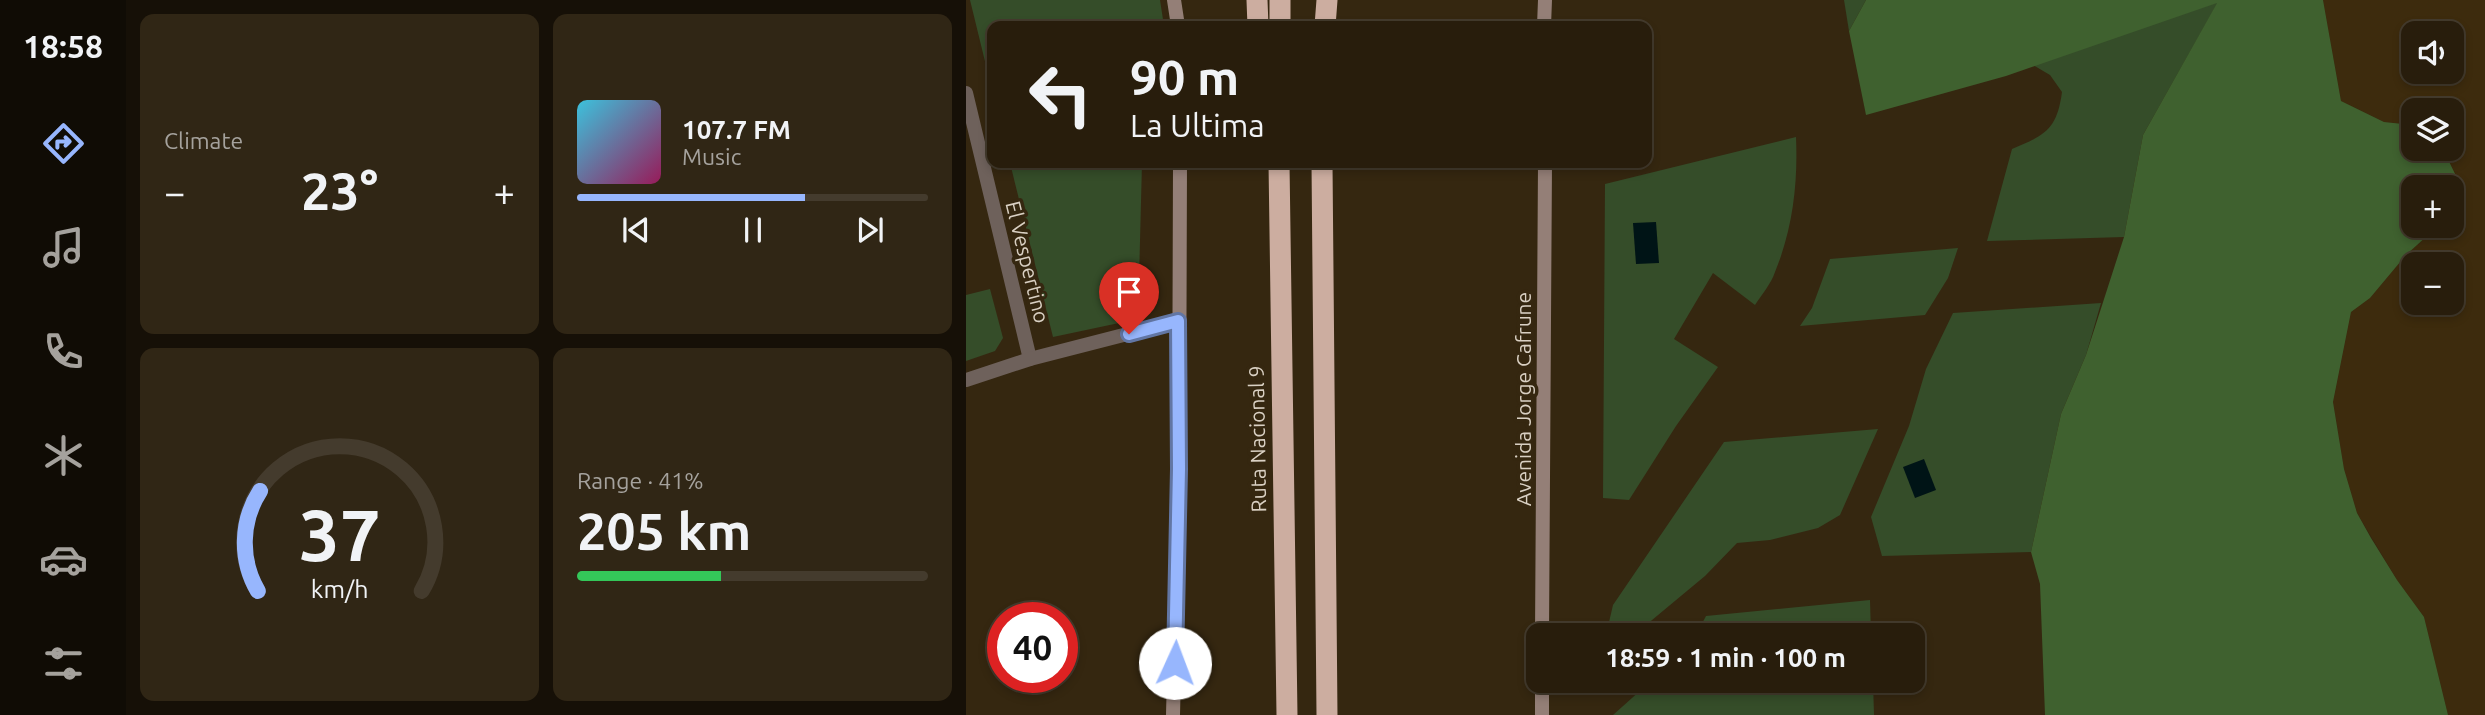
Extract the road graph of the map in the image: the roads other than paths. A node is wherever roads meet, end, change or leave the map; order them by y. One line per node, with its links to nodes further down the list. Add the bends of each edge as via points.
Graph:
1 (1174, 0): 7 (street)
2 (1257, 0): 8 (highway)
3 (1280, 0): 9 (highway)
4 (1322, 0): 10 (highway)
5 (1327, 0): 11 (highway)
6 (1545, 0): 12 (street)
7 (1177, 21)
8 (1258, 21)
9 (1280, 21)
10 (1324, 21)
11 (1325, 21)
12 (1544, 21)
13 (966, 93): 19 (street, El Vespertino)
14 (1180, 168): 18 (street)
15 (1277, 168): 24 (highway, Ruta Nacional 9)
16 (1322, 168): 25 (highway)
17 (1545, 168): 21 (street, Avenida Jorge Cafrune)
18 (1178, 321): 19 (street); 23 (street)
19 (1030, 359): 20 (street)
20 (966, 380)
21 (1542, 623)
22 (1542, 693): 26 (street)
23 (1173, 715)
24 (1287, 715)
25 (1327, 715)
26 (1542, 715)

